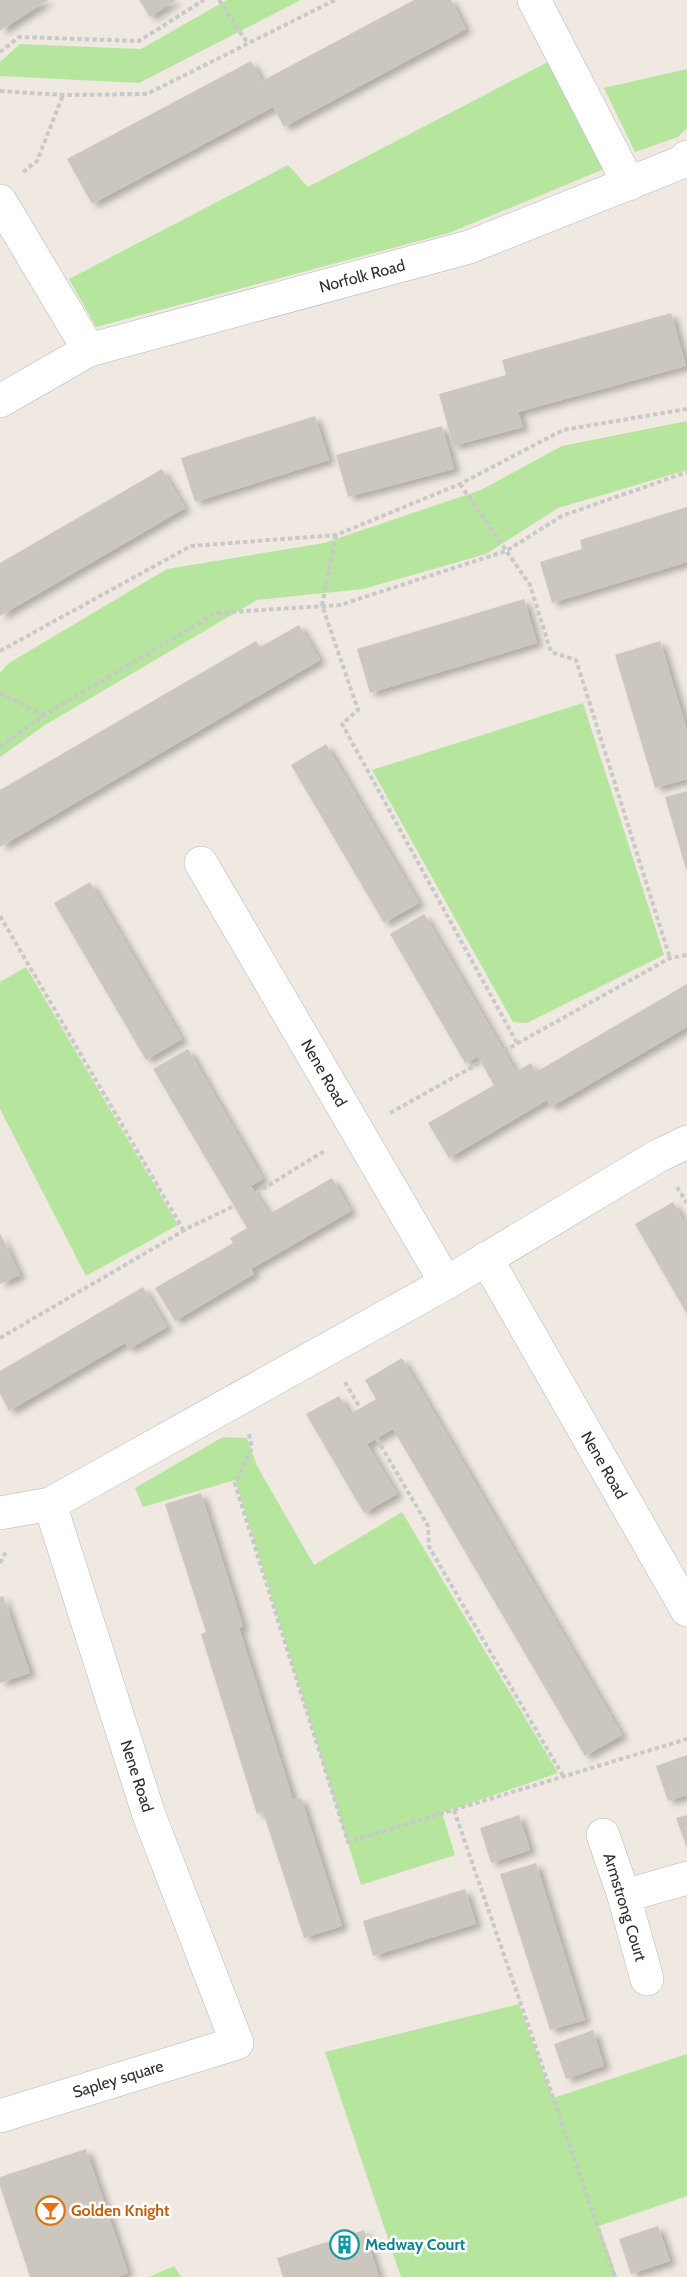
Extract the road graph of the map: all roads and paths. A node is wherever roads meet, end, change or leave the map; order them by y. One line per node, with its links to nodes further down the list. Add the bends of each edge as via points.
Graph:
1 (204, 0): 6 (path, via 139,41 19,37)
2 (219, 0): 5 (path)
3 (335, 0): 5 (path)
4 (534, 0): 10 (street)
5 (248, 44): 8 (path, via 147,94)
6 (0, 52)
7 (0, 92): 8 (path)
8 (63, 94): 11 (path, via 38,161)
9 (685, 164): 10 (street, Norfolk Road)
10 (629, 184): 12 (street, Norfolk Road, via 469,247)
11 (8, 190): 12 (street)
12 (89, 350): 13 (street, Norfolk Road)
13 (0, 401)
14 (687, 409): 16 (path, via 563,430)
15 (687, 472): 18 (path, via 562,516)
16 (460, 484): 17 (path); 18 (path)
17 (336, 535): 19 (path); 20 (path, via 191,546)
18 (506, 550): 19 (path, via 340,604); 27 (path, via 530,585 551,652 576,660)
19 (322, 605): 22 (path, via 216,613); 28 (path, via 358,710 342,724)
20 (0, 651)
21 (0, 693): 22 (path)
22 (44, 715): 23 (path)
23 (0, 747)
24 (201, 863): 34 (street, Nene Road)
25 (0, 916): 32 (path)
26 (687, 955): 27 (path)
27 (670, 958): 28 (path)
28 (517, 1043): 29 (path)
29 (504, 1051)
30 (687, 1142): 33 (street)
31 (234, 1206): 32 (path)
32 (184, 1231): 35 (path)
33 (486, 1258): 34 (street); 40 (street, Nene Road)
34 (446, 1283): 36 (street)
35 (0, 1338)
36 (240, 1399): 38 (street); 43 (path, via 252,1448 235,1484 348,1842)
37 (377, 1439): 42 (path, via 428,1526 429,1547)
38 (50, 1504): 39 (street); 48 (street, Nene Road, via 149,1815)
39 (0, 1513)
40 (687, 1610)
41 (687, 1739): 42 (path)
42 (563, 1776): 43 (path)
43 (454, 1810): 50 (path)
44 (603, 1835): 46 (street, Armstrong Court)
45 (687, 1878): 46 (street)
46 (624, 1896): 47 (street, Armstrong Court)
47 (647, 1980)
48 (237, 2043): 49 (street, Sapley square)
49 (0, 2116)
50 (615, 2277)

